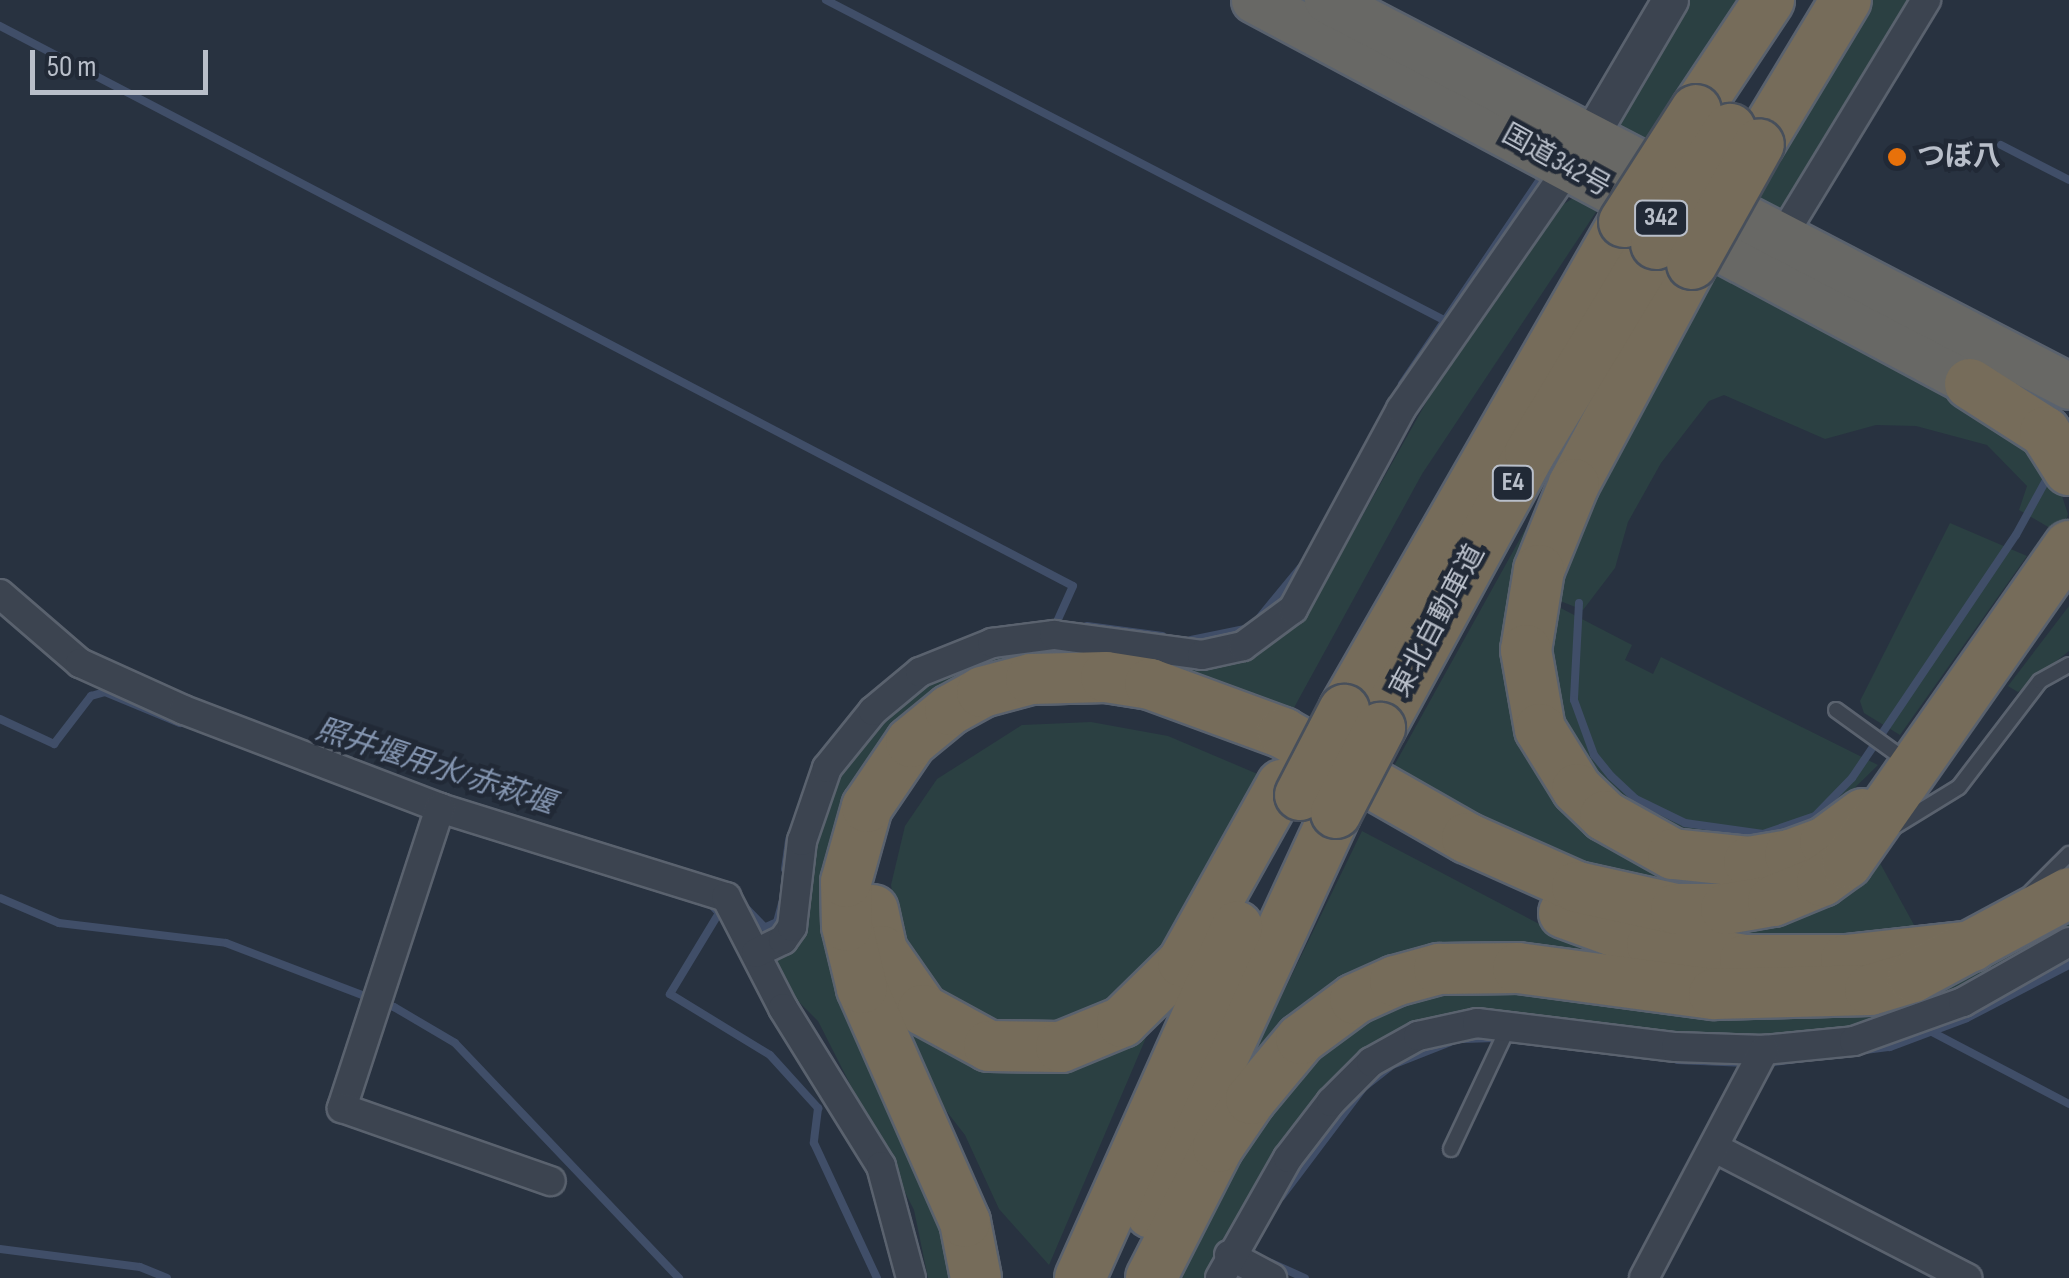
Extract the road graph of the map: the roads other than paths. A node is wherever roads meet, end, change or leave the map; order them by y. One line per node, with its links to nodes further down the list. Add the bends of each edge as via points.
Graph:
1 (1254, 0): 8 (highway, 国道342号 / 342)
2 (1327, 0): 8 (highway, 国道342号 / 342)
3 (1670, 0): 10 (street)
4 (1769, 0): 9 (highway, 東北自動車道 / E4)
5 (1819, 0): 9 (highway, 東北自動車道 / E4)
6 (1846, 0): 9 (highway)
7 (1926, 0): 12 (street)
8 (1366, 24): 10 (highway, 国道342号 / 342)
9 (1728, 127): 11 (highway, 東北自動車道 / E4, bridge); 11 (highway, bridge)
10 (1579, 153): 12 (highway, 国道342号 / 342); 32 (street, via 1401,409 1294,608 1256,639 1202,654 1054,635 992,644 920,672 873,710 826,768 802,841 792,927 784,940)
11 (1657, 243): 23 (highway, 東北自動車道 / E4, via 1530,453); 23 (highway, 東北自動車道 / E4, via 1499,429); 24 (highway, via 1539,570 1526,650 1540,729 1577,789 1605,816 1673,854 1710,861 1762,860 1825,842)
12 (1771, 255): 13 (highway, 国道342号 / 342); 14 (highway, 国道342号 / 342)
13 (1970, 384): 15 (highway, 国道342号 / 342); 16 (highway, via 2044,432)
14 (2069, 386)
15 (2069, 435)
16 (2069, 470)
17 (2069, 546): 20 (highway)
18 (2069, 575): 20 (highway)
19 (0, 594): 26 (street, via 80,663 302,760)
20 (2029, 610): 24 (highway)
21 (2069, 665): 27 (lane, via 2040,681 1959,787)
22 (1836, 710): 24 (lane)
23 (1350, 713): 25 (highway, 東北自動車道 / E4, bridge)
24 (1913, 765): 27 (highway)
25 (1306, 798): 30 (highway, via 1155,995 1094,1036 1028,1050 954,1032 923,1010 882,952 871,885 890,817 907,786 957,738 987,722 1013,710 1083,700 1161,712 1271,754 1523,894 1652,945 1794,961); 41 (highway, 東北自動車道 / E4); 42 (highway, 東北自動車道 / E4)
26 (440, 808): 32 (street, via 710,889 735,908); 37 (street, via 342,1108)
27 (1863, 845): 40 (highway, via 1822,882 1773,902 1676,909 1624,901 1526,866 1283,733 1196,697 1106,676 1031,679 982,692 911,742 883,776 846,882 847,926 862,988 965,1222)
28 (2069, 854): 30 (lane)
29 (2069, 893): 30 (highway)
30 (1986, 938): 43 (highway, via 1913,977 1819,996 1714,994 1518,968 1440,968 1395,981 1356,999 1302,1039 1251,1099)
31 (2069, 942): 34 (street, via 1963,1002 1854,1041)
32 (756, 952): 39 (street, via 881,1166)
33 (1510, 1026): 34 (street, via 1676,1047); 36 (lane); 38 (street, via 1476,1023 1418,1036 1371,1062 1288,1158)
34 (1764, 1050): 35 (street)
35 (1715, 1148): 45 (street); 46 (street)
36 (1451, 1150)
37 (551, 1181)
38 (1224, 1266): 44 (street)
39 (911, 1278)
40 (976, 1278)
41 (1080, 1278)
42 (1124, 1278)
43 (1151, 1278)
44 (1272, 1278)
45 (1644, 1278)
46 (1967, 1278)

